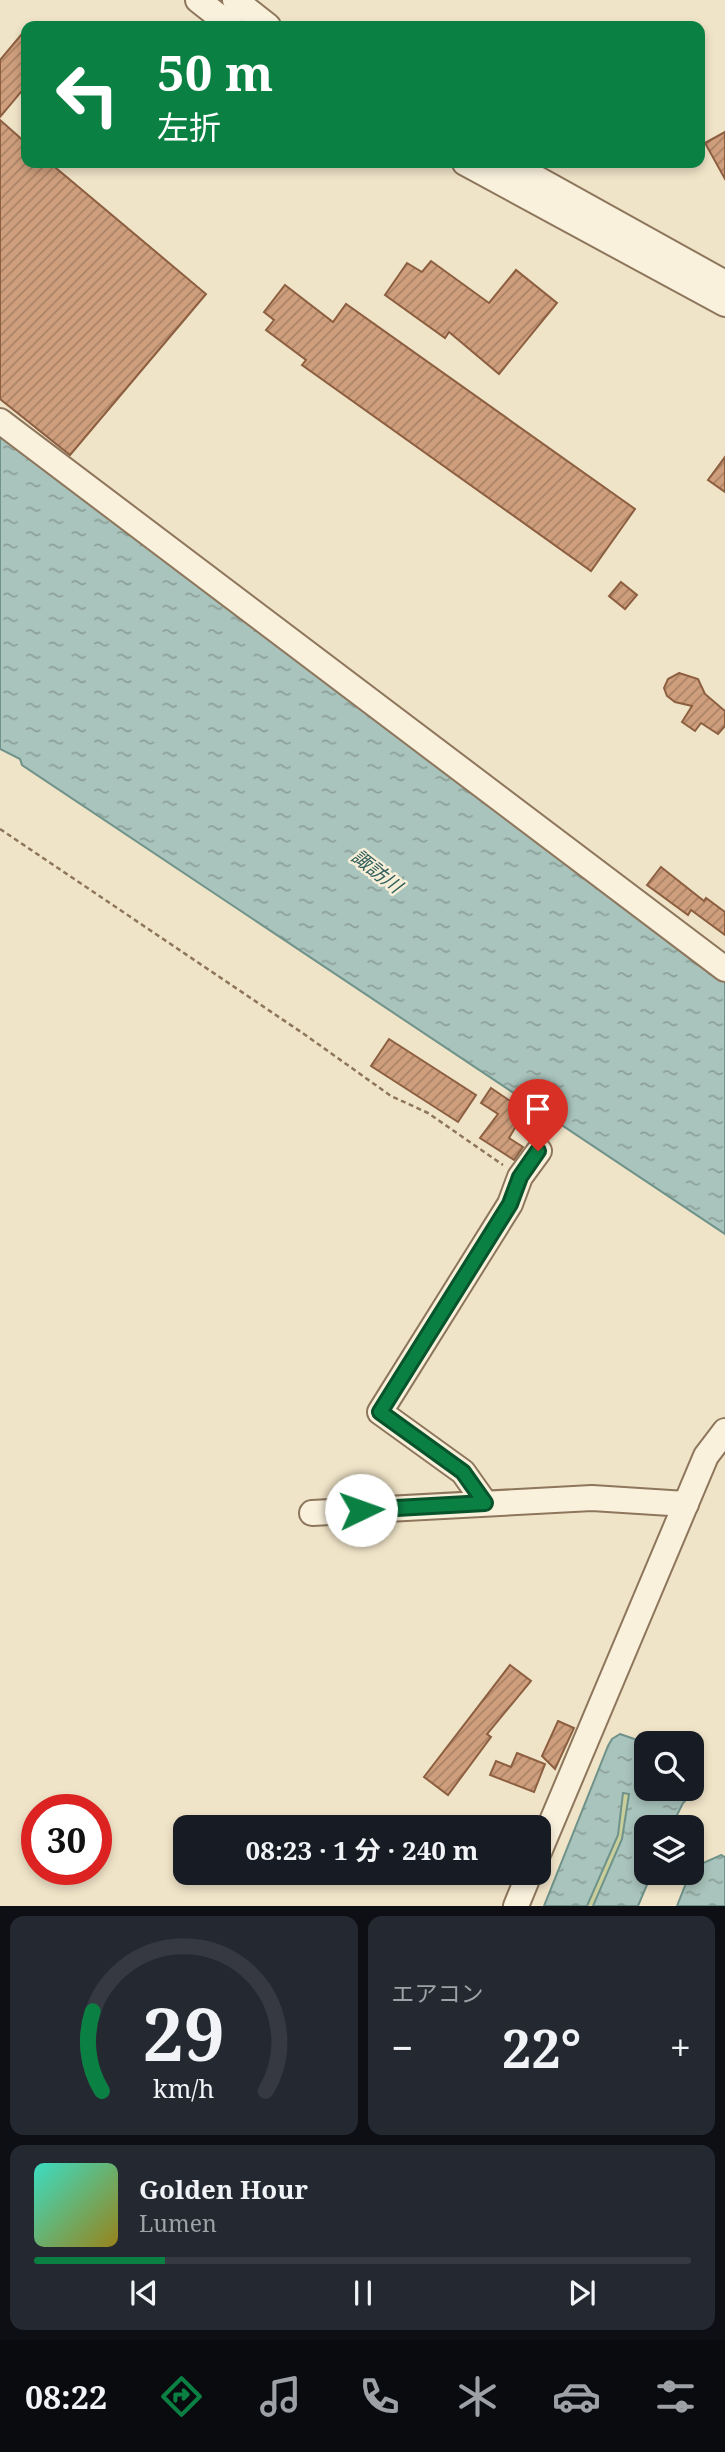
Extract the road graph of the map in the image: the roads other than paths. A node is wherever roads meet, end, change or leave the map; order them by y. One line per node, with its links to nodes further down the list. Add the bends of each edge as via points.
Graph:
1 (198, 0): 3 (street)
2 (234, 0): 4 (street)
3 (225, 21)
4 (261, 21)
5 (474, 168): 8 (street)
6 (518, 168): 7 (street)
7 (725, 283)
8 (725, 304)
9 (0, 421): 10 (street)
10 (725, 970)
11 (538, 1151): 13 (street, via 380,1412 463,1472)
12 (725, 1431): 14 (street, via 706,1456)
13 (485, 1503): 14 (street, via 592,1497); 15 (street)
14 (686, 1504): 16 (street)
15 (312, 1513)
16 (551, 1824)
17 (525, 1885): 18 (street)
18 (516, 1906)

